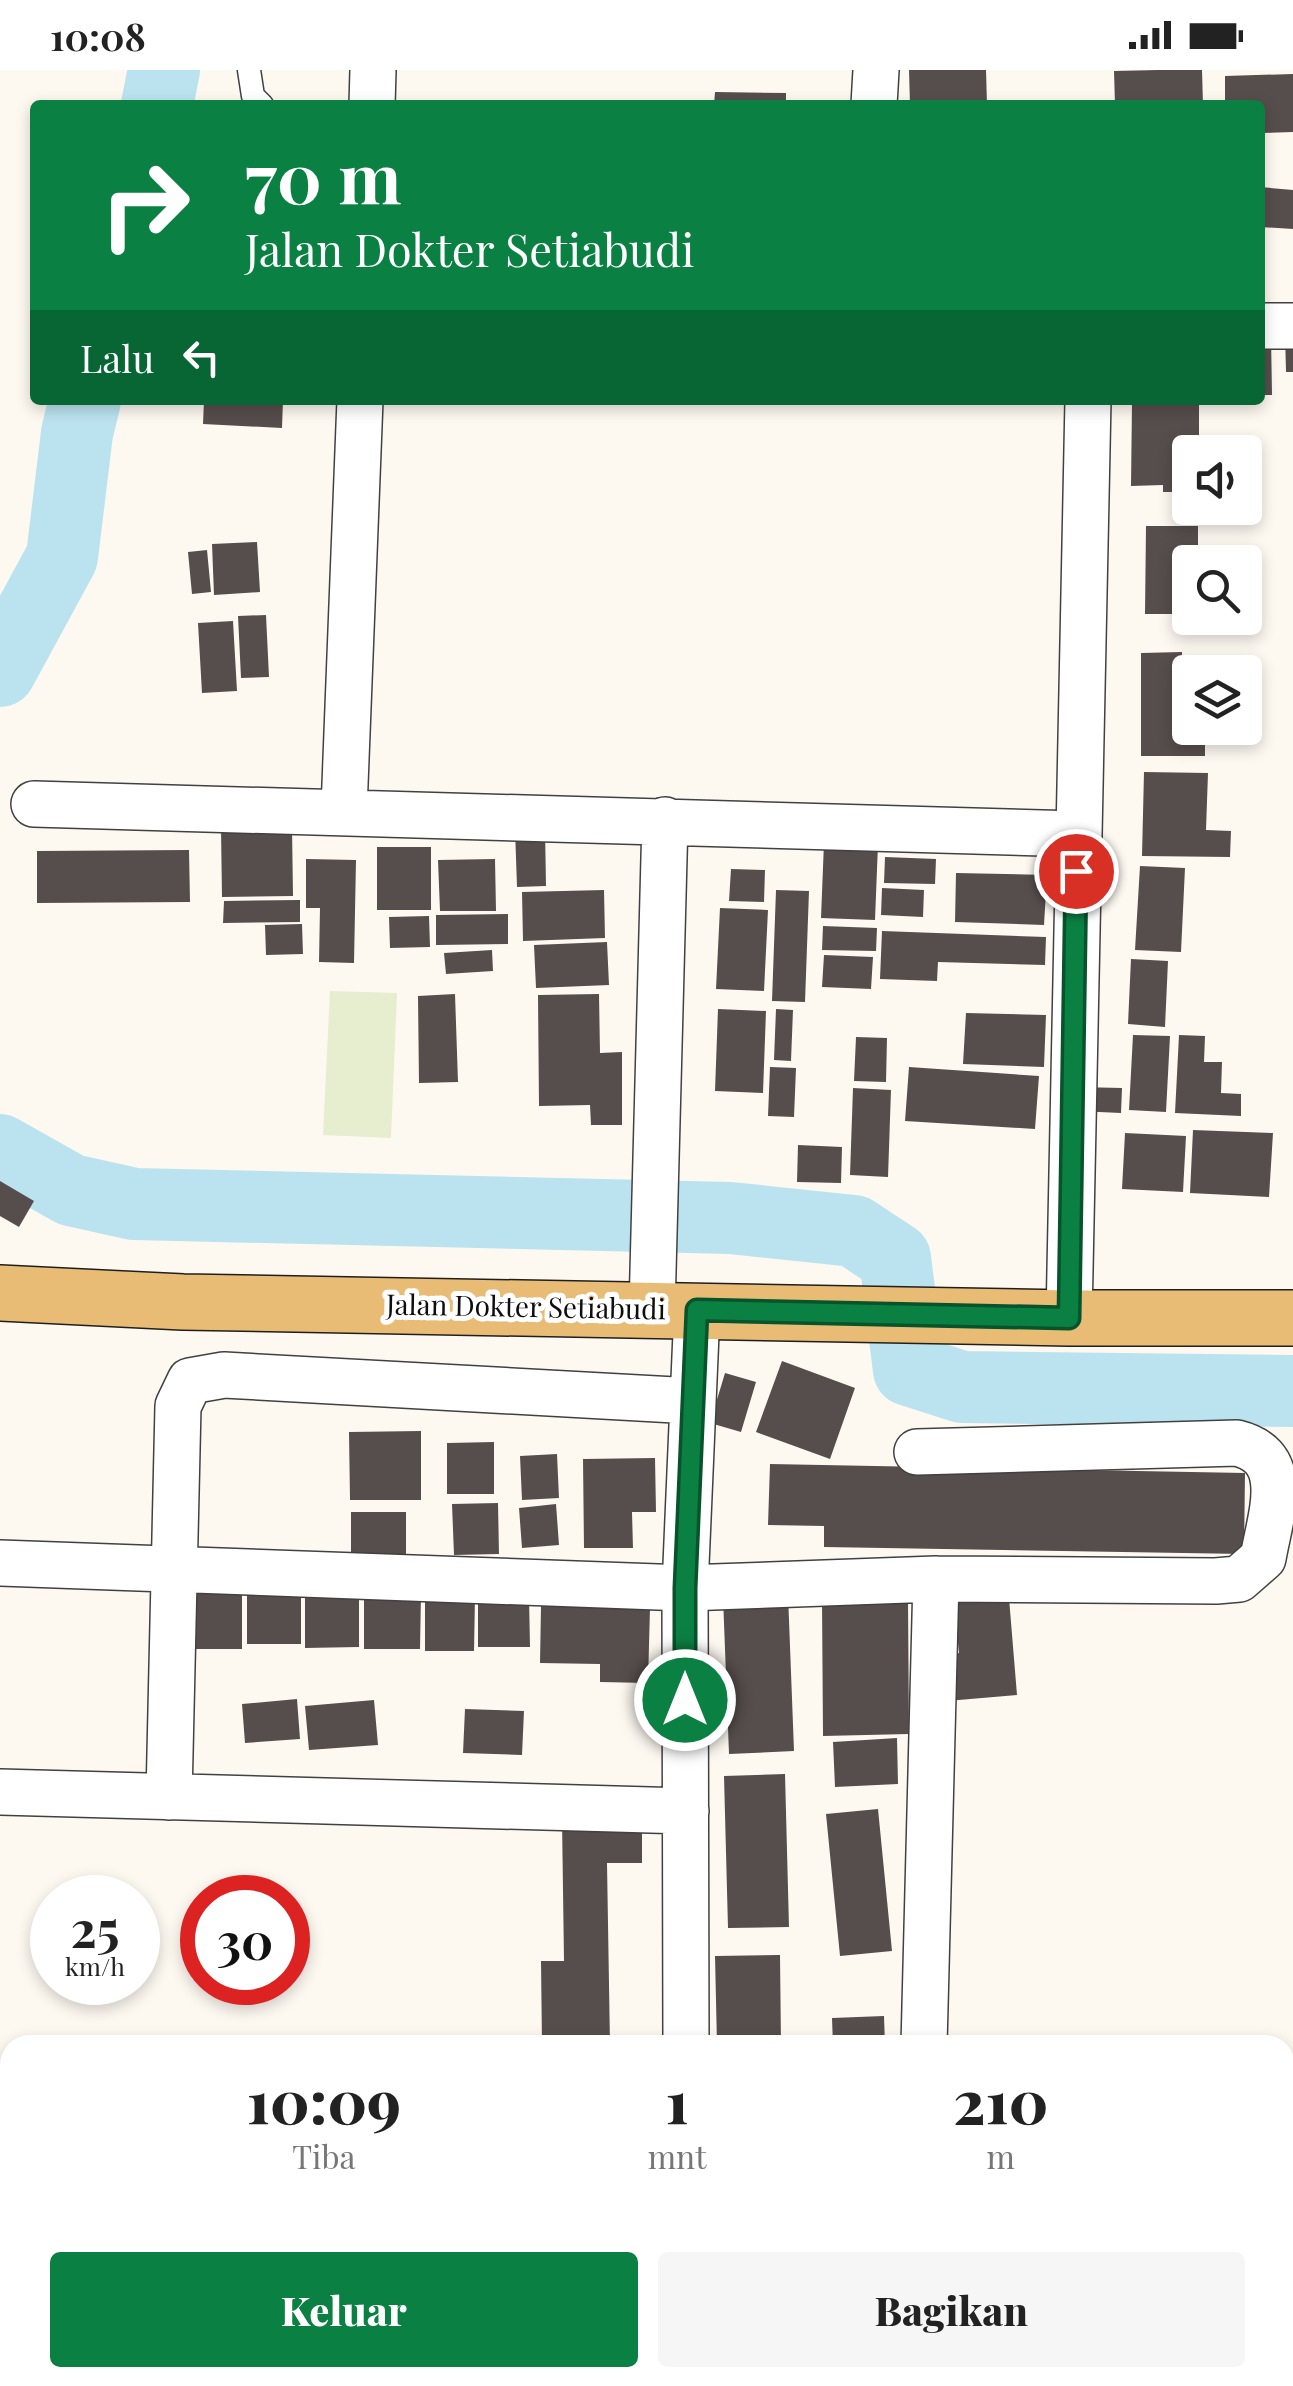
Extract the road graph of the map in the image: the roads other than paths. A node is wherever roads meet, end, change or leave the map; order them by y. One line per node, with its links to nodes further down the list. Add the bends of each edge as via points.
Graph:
1 (249, 70): 4 (lane)
2 (373, 70): 5 (street)
3 (876, 70): 6 (street)
4 (257, 100)
5 (372, 100)
6 (874, 100)
7 (1265, 326): 8 (street)
8 (1293, 326)
9 (360, 405): 12 (street)
10 (1088, 405): 14 (street)
11 (34, 804): 12 (street)
12 (344, 810): 13 (street)
13 (665, 820): 14 (street); 16 (street, via 653,1250)
14 (1077, 834): 17 (street)
15 (0, 1293): 16 (main road, Jalan Dokter Setiabudi)
16 (674, 1310): 17 (main road, Jalan Dokter Setiabudi); 19 (street)
17 (1069, 1318): 18 (main road, Jalan Dokter Setiabudi)
18 (1293, 1318)
19 (693, 1401): 22 (street, via 224,1375 190,1381 178,1406); 24 (street)
20 (917, 1452): 23 (street, via 1237,1443 1268,1457 1274,1475 1264,1558 1239,1579)
21 (0, 1563): 22 (street)
22 (174, 1569): 24 (street); 26 (street)
23 (936, 1579): 24 (street); 29 (street)
24 (685, 1588): 27 (street)
25 (0, 1792): 26 (street)
26 (169, 1797): 27 (street)
27 (686, 1811): 28 (street)
28 (686, 2035)
29 (924, 2035)

